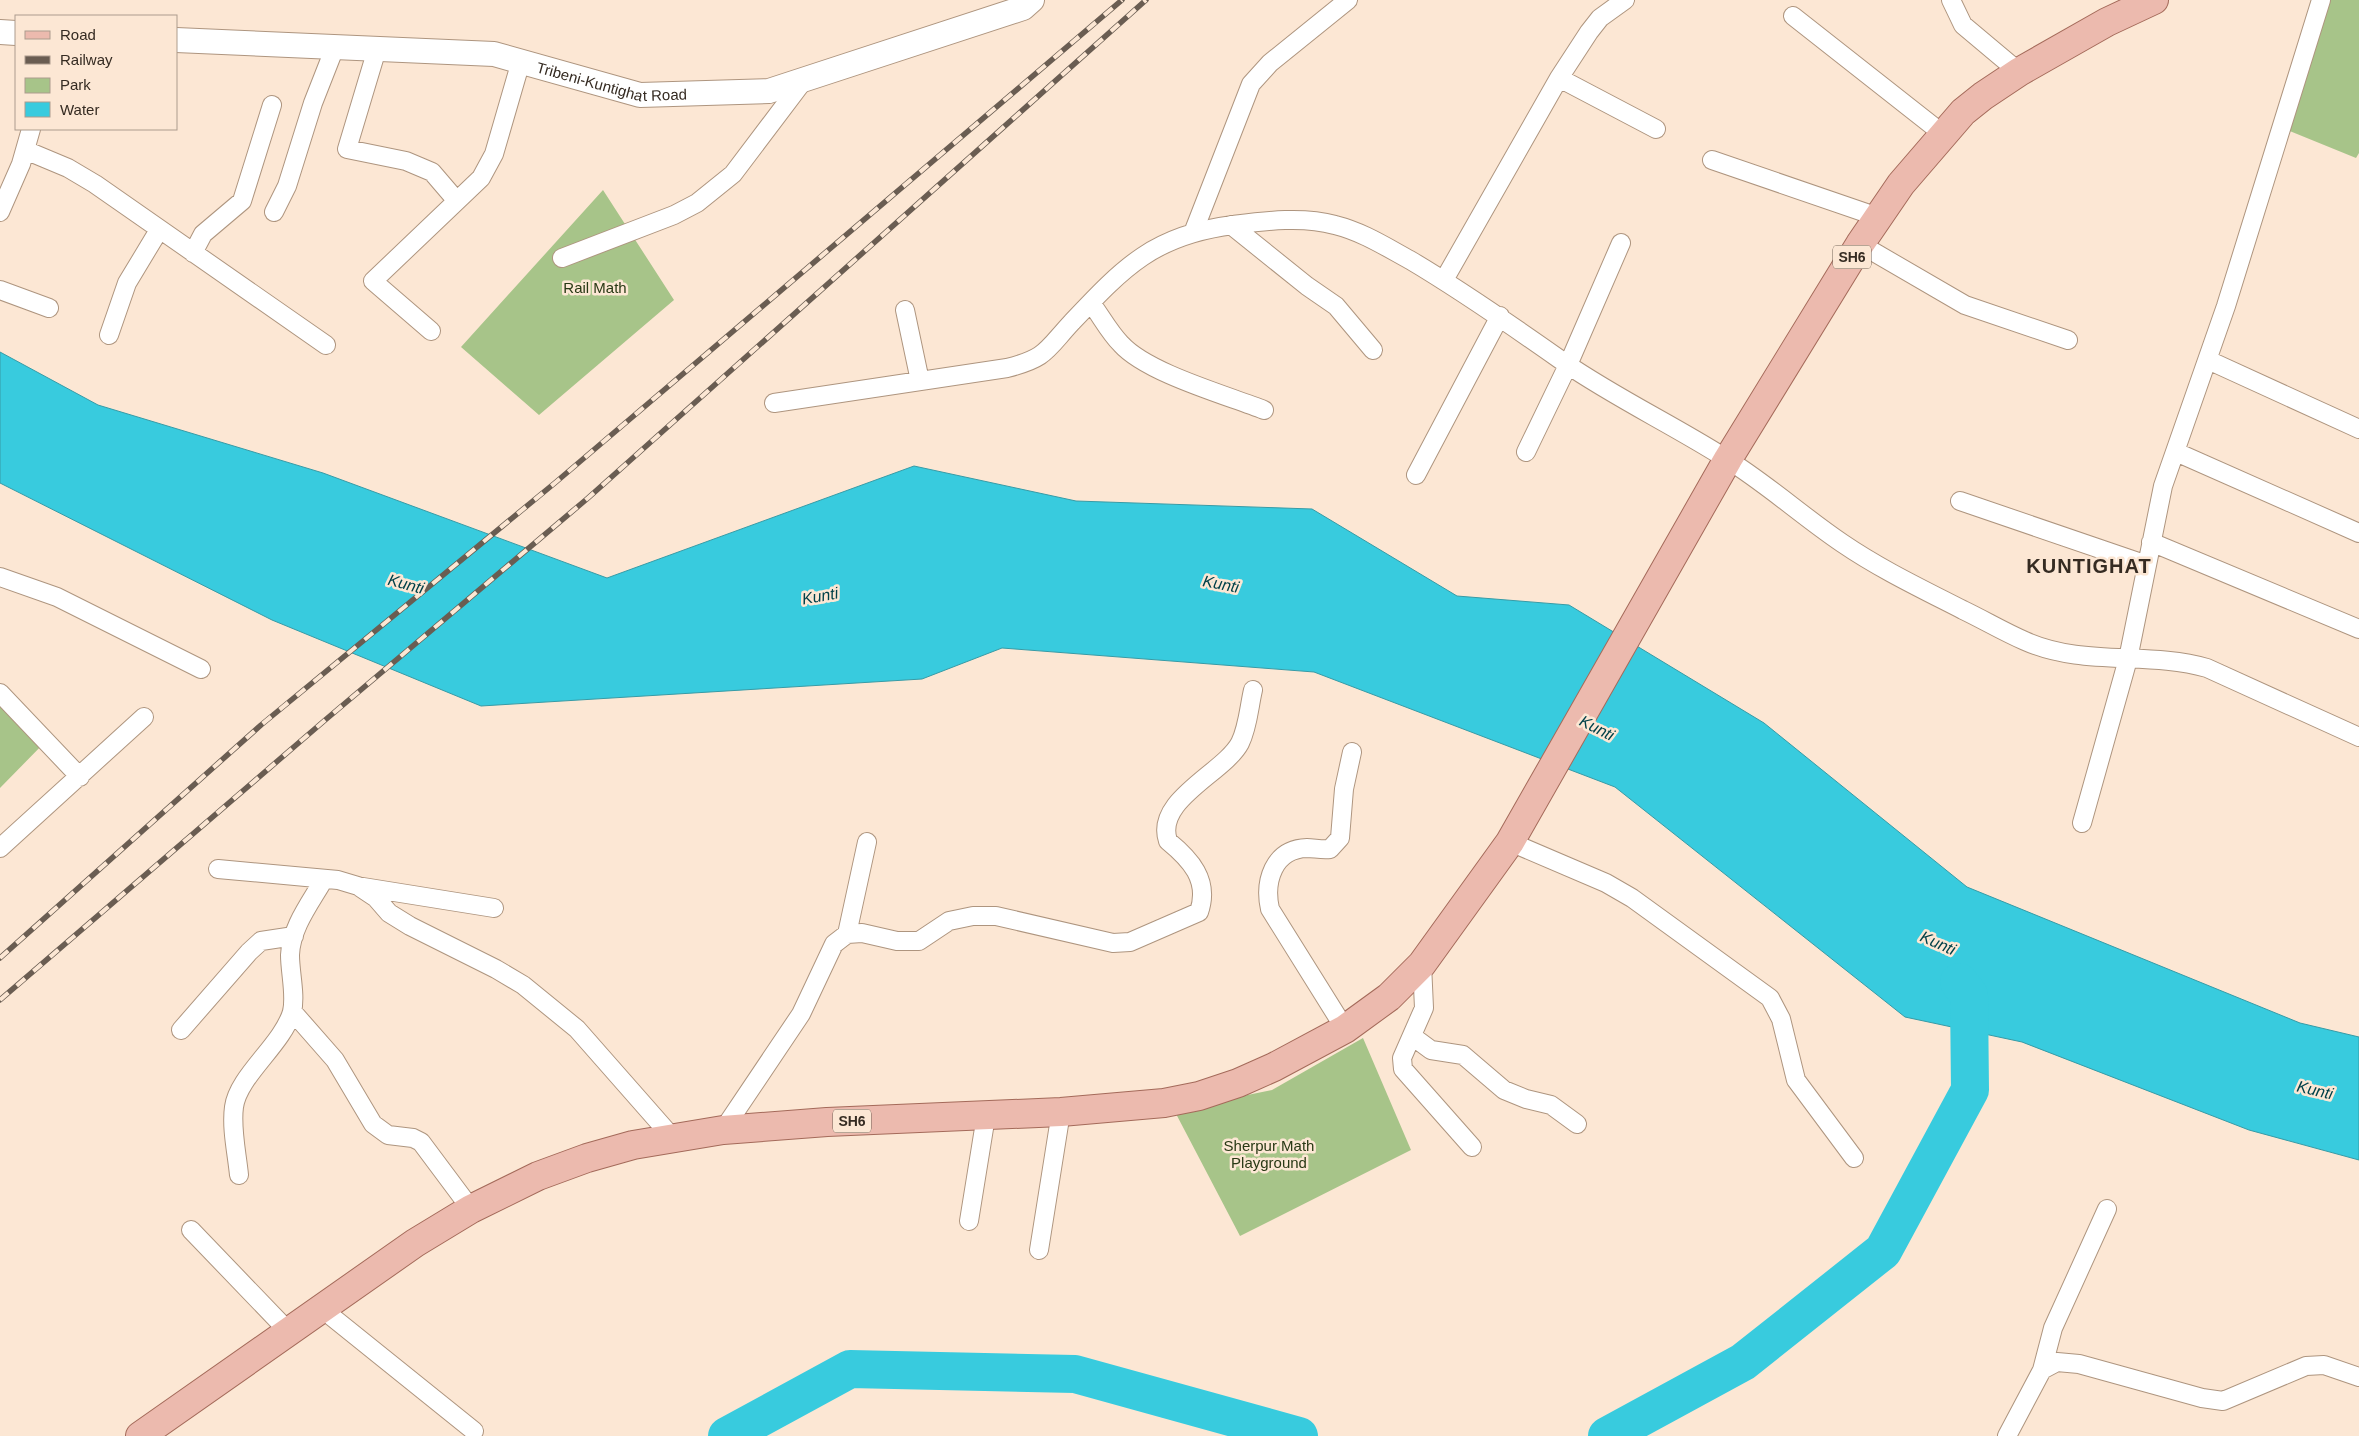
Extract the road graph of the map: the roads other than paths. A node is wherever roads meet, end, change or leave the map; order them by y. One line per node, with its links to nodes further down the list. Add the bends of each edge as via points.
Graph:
1 (1032, 0): 16 (main road, Tribeni-Kuntighat Road, via 1023,8)
2 (1348, 0): 29 (street, via 1270,63 1251,84)
3 (1625, 0): 15 (street, via 1600,18)
4 (1951, 0): 14 (street, via 1963,25)
5 (2154, 0): 14 (main road, SH6)
6 (2321, 0): 45 (street)
7 (1793, 16): 20 (street)
8 (0, 32): 9 (main road)
9 (15, 33)
10 (178, 40): 11 (main road, Tribeni-Kuntighat Road)
11 (335, 47): 12 (main road, Tribeni-Kuntighat Road); 25 (street, via 287,186)
12 (377, 49): 13 (main road, Tribeni-Kuntighat Road, via 494,54); 23 (street, via 347,149 406,161 432,172)
13 (521, 61): 16 (main road, Tribeni-Kuntighat Road, via 640,95 769,91); 23 (street, via 488,166 481,178)
14 (2019, 72): 20 (main road, SH6, via 1963,112)
15 (1559, 78): 18 (street); 34 (street)
16 (804, 80): 33 (street, via 733,174 697,203)
17 (272, 105): 32 (street, via 242,201 203,234)
18 (1656, 129)
19 (31, 130): 21 (street)
20 (1943, 134): 26 (main road, SH6)
21 (25, 150): 24 (street); 28 (street, via 68,168)
22 (1712, 160): 26 (street)
23 (456, 200): 40 (street, via 373,281)
24 (0, 212)
25 (274, 212)
26 (1878, 217): 31 (main road, SH6)
27 (1231, 225): 29 (street); 34 (street, via 1298,220 1333,224 1363,234); 44 (street, via 1336,306)
28 (159, 230): 32 (street); 41 (street, via 126,283)
29 (1193, 233): 36 (street, via 1158,246 1130,264)
30 (1622, 243): 46 (street)
31 (1860, 244): 42 (street, via 1965,305); 53 (main road, SH6)
32 (194, 253): 43 (street)
33 (562, 258)
34 (1444, 280): 39 (street)
35 (0, 290): 37 (street)
36 (1091, 303): 47 (street, via 1052,347 1031,362); 49 (street, via 1121,344 1138,358)
37 (49, 308)
38 (905, 310): 47 (street)
39 (1500, 316): 46 (street); 54 (street)
40 (431, 331)
41 (109, 335)
42 (2068, 340)
43 (326, 345)
44 (1373, 350)
45 (2208, 360): 50 (street); 52 (street)
46 (1568, 365): 51 (street); 53 (street)
47 (920, 381): 48 (street)
48 (774, 403)
49 (1264, 410)
50 (2359, 428)
51 (1526, 452)
52 (2176, 452): 56 (street); 57 (street, via 2163,486)
53 (1728, 459): 61 (street, via 1842,543 1919,588 2027,642 2062,653); 71 (main road, SH6)
54 (1416, 475)
55 (1960, 501): 58 (street)
56 (2359, 533)
57 (2151, 542): 58 (street); 60 (street)
58 (2147, 565): 61 (street)
59 (0, 577): 62 (street, via 58,597)
60 (2359, 629)
61 (2128, 659): 66 (street, via 2185,662 2208,668); 69 (street)
62 (201, 669)
63 (1253, 690): 77 (street, via 1239,744 1230,756 1180,799 1166,828 1168,841 1185,854 1196,869 1202,898 1199,912 1130,942 1113,943 996,916 949,921 919,941)
64 (0, 693): 68 (street)
65 (144, 717): 68 (street)
66 (2359, 737)
67 (1352, 752): 81 (street, via 1344,789 1340,838 1330,850 1305,848 1276,862 1267,896 1270,909)
68 (80, 777): 72 (street)
69 (2082, 823)
70 (867, 842): 77 (street)
71 (1510, 842): 79 (main road, SH6); 90 (street, via 1606,883 1632,898 1770,998 1781,1019 1796,1080)
72 (0, 848)
73 (218, 870): 74 (street)
74 (324, 879): 75 (street); 78 (street)
75 (358, 886): 76 (street); 88 (street, via 376,898 389,913 496,969 558,1012 578,1028)
76 (494, 908)
77 (847, 934): 87 (street, via 834,944 801,1014)
78 (294, 936): 80 (street, via 290,952); 82 (street, via 261,941)
79 (1422, 964): 81 (main road, SH6, via 1389,997); 83 (street, via 1424,1008)
80 (292, 1011): 91 (street, via 286,1027 242,1088 234,1106); 92 (street, via 335,1060 373,1124 388,1135 421,1142)
81 (1345, 1029): 84 (main road, SH6, via 1238,1084 1199,1096 1164,1103)
82 (181, 1030)
83 (1412, 1036): 86 (street, via 1431,1050 1463,1056 1504,1090 1526,1100 1551,1105); 89 (street, via 1402,1058 1403,1070)
84 (1061, 1112): 85 (main road, SH6); 96 (street)
85 (986, 1116): 87 (main road, SH6); 94 (street)
86 (1577, 1124)
87 (723, 1130): 88 (main road, SH6)
88 (672, 1137): 92 (main road, SH6, via 587,1158 538,1176)
89 (1472, 1147)
90 (1854, 1158)
91 (239, 1176)
92 (471, 1209): 97 (main road, SH6)
93 (2107, 1209): 99 (street, via 2053,1328)
94 (969, 1221)
95 (192, 1230): 98 (street)
96 (1039, 1250)
97 (321, 1308): 98 (main road, SH6); 101 (street)
98 (289, 1332): 102 (main road, SH6)
99 (2042, 1370): 100 (street, via 2058,1362 2079,1364 2223,1401 2306,1366 2324,1365); 103 (street)
100 (2359, 1378)
101 (474, 1431)
102 (140, 1436)
103 (2007, 1436)

